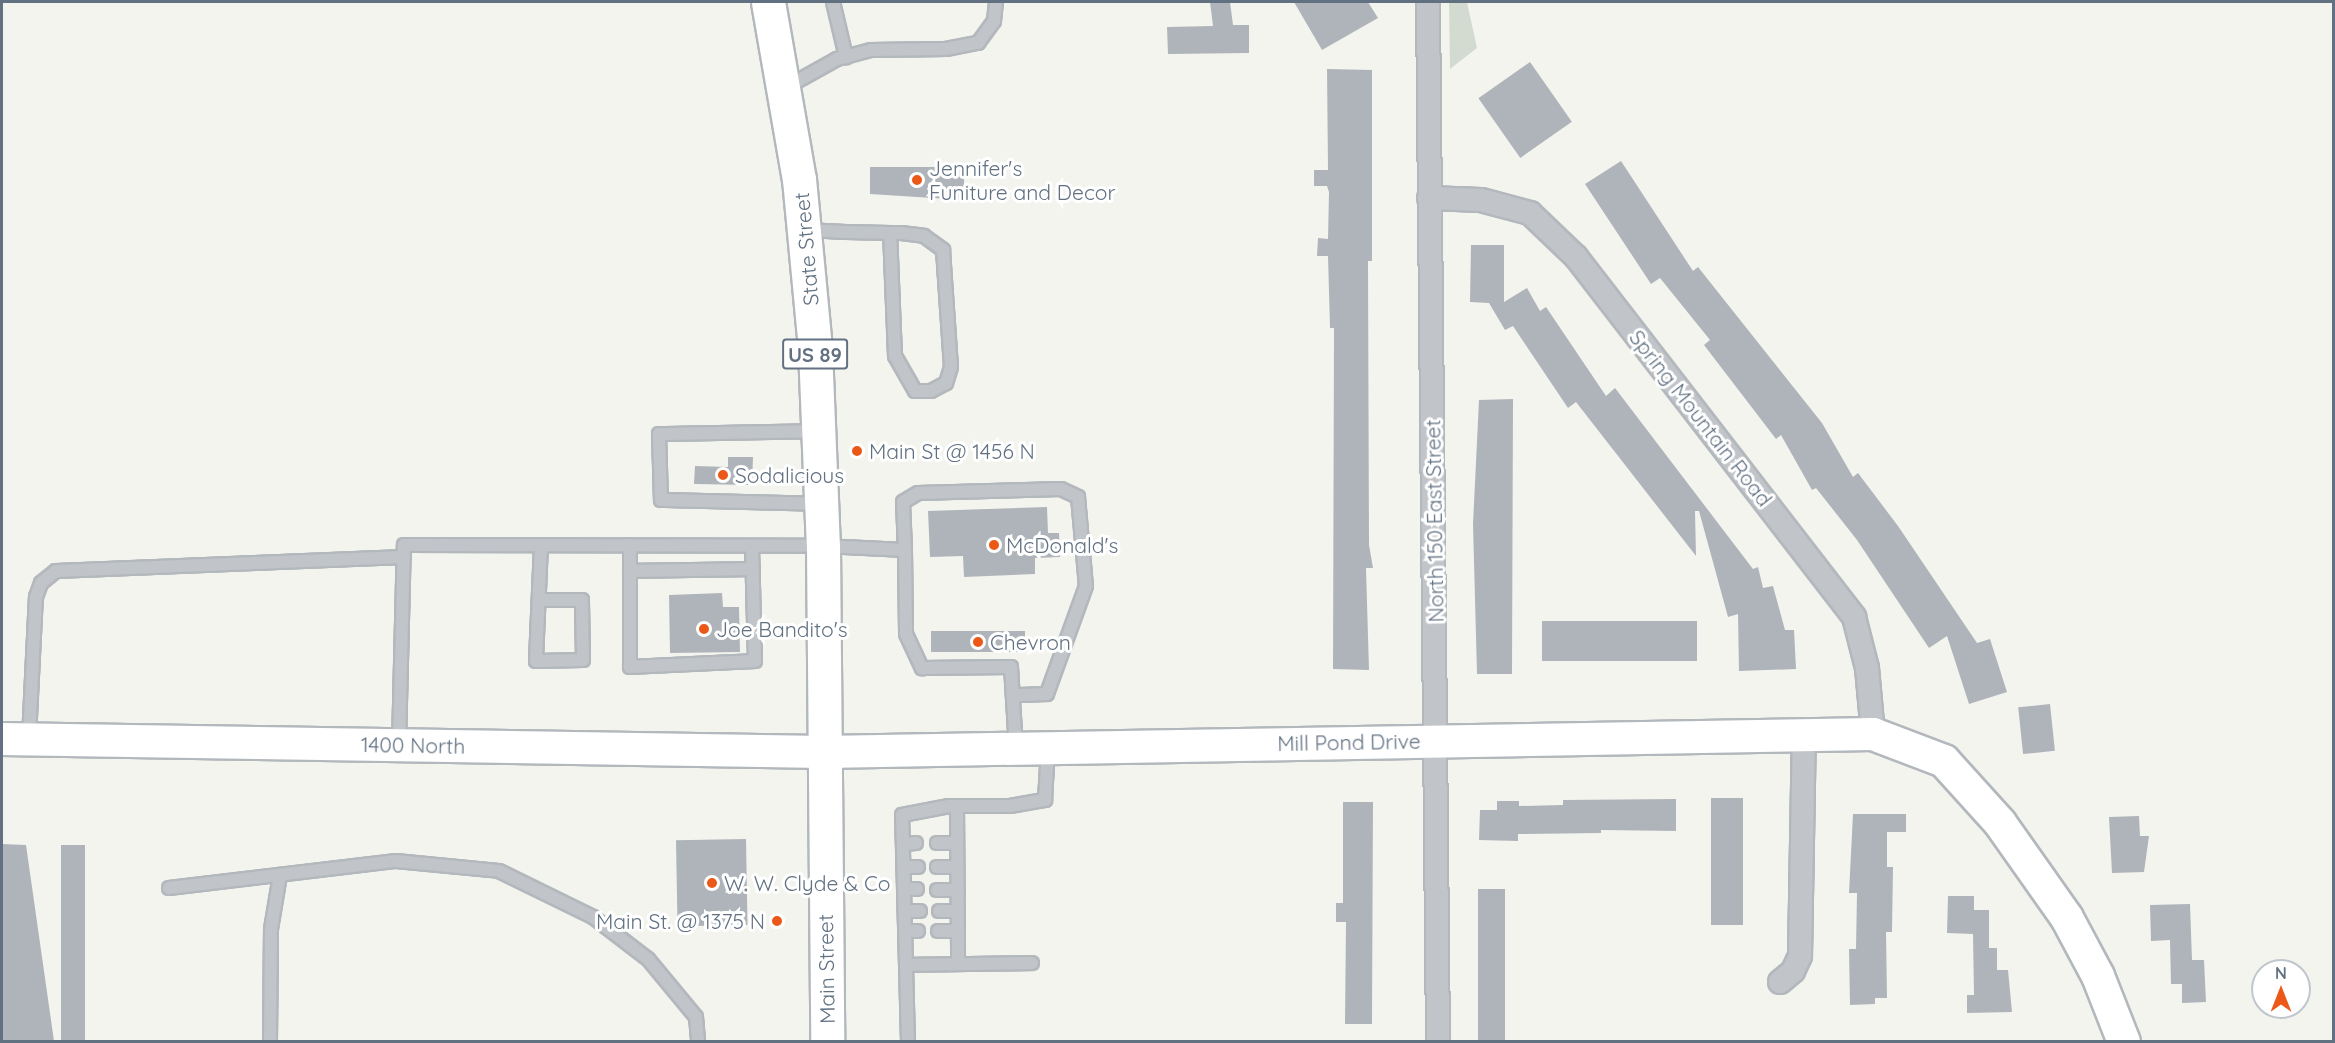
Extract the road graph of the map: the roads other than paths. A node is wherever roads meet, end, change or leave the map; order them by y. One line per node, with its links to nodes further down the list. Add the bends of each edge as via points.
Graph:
1 (768, 2): 6 (main road, State Street / US 89)
2 (833, 2): 5 (lane)
3 (996, 2): 5 (lane, via 994,21 978,43 946,49 871,50)
4 (1428, 2): 7 (street, North 150 East Street)
5 (846, 57): 6 (lane)
6 (784, 89): 8 (main road, State Street / US 89)
7 (1429, 198): 22 (street, Spring Mountain Road, via 1497,202 1530,213 1576,257 1854,617 1867,668); 25 (street, North 150 East Street)
8 (804, 230): 9 (lane); 10 (main road, State Street / US 89)
9 (890, 232): 9 (lane, via 924,236 944,250 951,367 946,383 931,391 915,391 895,356)
10 (818, 431): 11 (main road, State Street / US 89); 11 (lane, via 659,434 661,500)
11 (821, 504): 15 (main road, State Street / US 89)
12 (541, 545): 13 (lane); 17 (lane, via 404,545); 20 (lane)
13 (630, 545): 14 (lane); 19 (lane)
14 (752, 546): 15 (lane); 18 (lane)
15 (823, 546): 16 (lane); 29 (main road, State Street / US 89)
16 (905, 550): 21 (lane, via 906,634 922,668 1011,667); 21 (lane, via 903,502 918,493 1061,489 1078,497 1086,586 1047,694)
17 (404, 557): 24 (lane, via 56,571 41,584 36,597); 26 (lane)
18 (753, 569): 19 (lane); 19 (lane, via 755,661 630,667)
19 (630, 571)
20 (541, 600): 20 (lane, via 535,614 536,661 583,660 582,600)
21 (1013, 695): 28 (lane)
22 (1873, 734): 23 (main road, Mill Pond Drive); 58 (main road, via 1944,761 2000,823 2067,918 2098,976)
23 (1804, 737): 25 (main road, Mill Pond Drive); 52 (street, via 1800,956 1793,971)
24 (15, 739): 26 (main road, 1400 North)
25 (1437, 740): 27 (main road, Mill Pond Drive); 57 (street, North 150 East Street)
26 (399, 745): 29 (main road, 1400 North)
27 (1048, 747): 28 (main road, Mill Pond Drive); 30 (lane, via 1045,800 1010,806)
28 (1016, 748): 29 (main road, Mill Pond Drive)
29 (824, 752): 55 (main road, Main Street / US 89)
30 (957, 806): 31 (lane, via 903,815); 34 (lane)
31 (903, 843): 32 (lane); 35 (lane)
32 (916, 843)
33 (937, 843): 34 (lane)
34 (957, 843): 38 (lane)
35 (904, 867): 36 (lane); 43 (lane, via 911,889)
36 (918, 867)
37 (938, 867): 38 (lane)
38 (957, 867): 42 (lane)
39 (280, 875): 40 (lane); 53 (lane, via 271,929); 54 (lane, via 396,861 499,871 593,917 648,959 696,1017)
40 (170, 888)
41 (937, 890): 42 (lane)
42 (958, 890): 46 (lane)
43 (905, 911): 44 (lane); 51 (lane, via 912,931)
44 (920, 911)
45 (939, 911): 46 (lane)
46 (958, 911): 48 (lane)
47 (938, 931): 48 (lane)
48 (958, 931): 50 (lane)
49 (1032, 963): 50 (lane)
50 (958, 964): 51 (lane)
51 (906, 965): 56 (lane)
52 (1780, 982)
53 (270, 1041)
54 (698, 1041)
55 (827, 1041)
56 (908, 1041)
57 (1438, 1041)
58 (2124, 1041)

